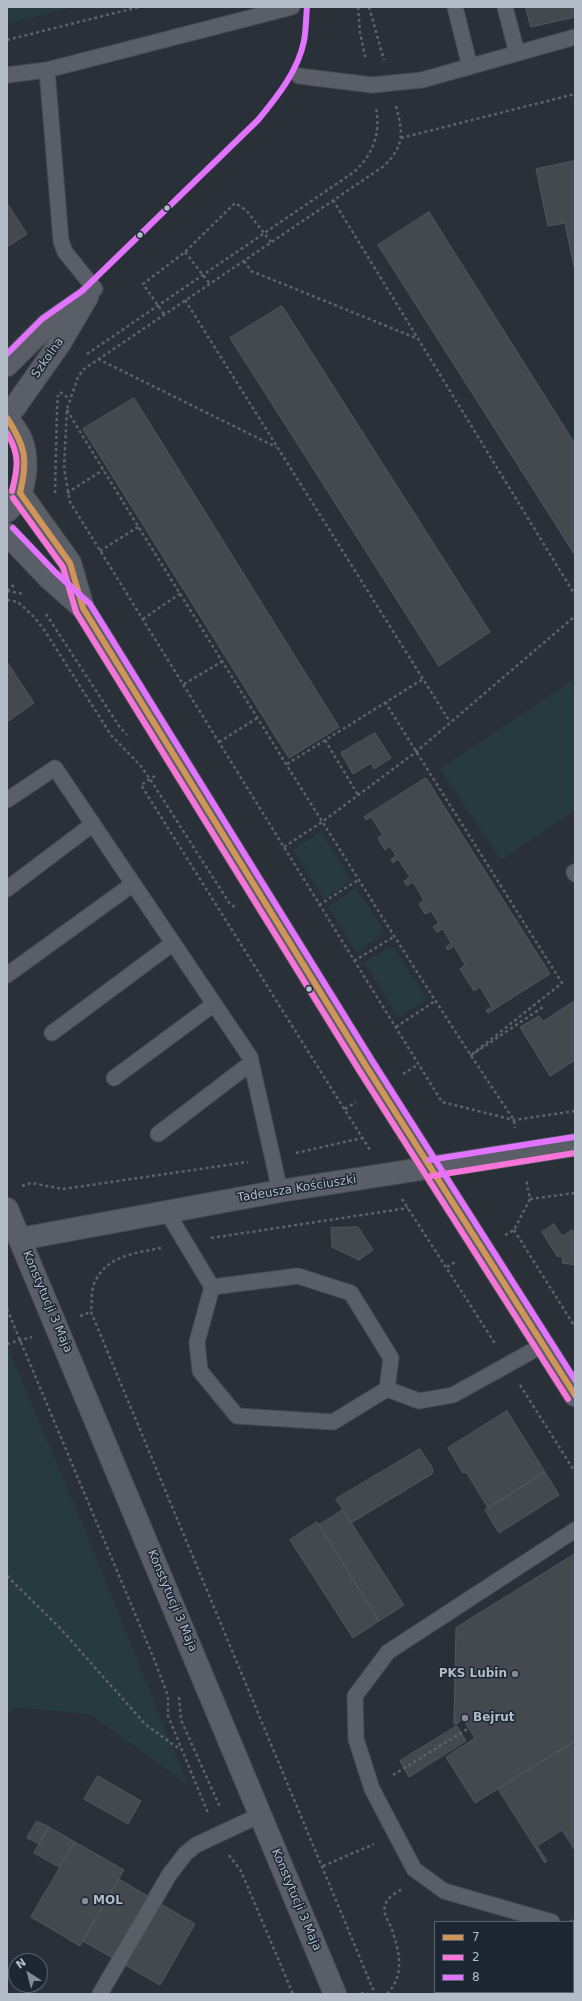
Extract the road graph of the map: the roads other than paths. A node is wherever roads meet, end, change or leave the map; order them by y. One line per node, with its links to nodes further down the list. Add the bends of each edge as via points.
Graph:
1 (292, 7): 7 (lane)
2 (455, 7): 6 (lane)
3 (506, 7): 5 (lane)
4 (575, 36): 5 (lane)
5 (517, 53): 6 (lane)
6 (470, 67): 9 (lane, via 422,80 372,85)
7 (47, 70): 8 (lane); 10 (lane, via 61,241 65,252)
8 (7, 75)
9 (299, 76)
10 (91, 293): 11 (street, Szkolna, via 47,325); 12 (street, Szkolna, via 60,343)
11 (7, 365)
12 (7, 418): 13 (street, via 22,440 27,467)
13 (20, 493): 14 (street); 16 (street, via 70,563)
14 (7, 511)
15 (7, 534): 16 (street, via 49,578)
16 (83, 608): 29 (street)
17 (7, 800): 18 (lane, via 55,768)
18 (93, 824): 19 (lane); 20 (lane)
19 (133, 884): 21 (lane); 22 (lane)
20 (7, 888)
21 (173, 943): 23 (lane); 24 (lane)
22 (7, 975)
23 (214, 1004): 25 (lane, via 250,1057); 26 (lane)
24 (52, 1033)
25 (251, 1063): 27 (lane); 30 (lane)
26 (114, 1078)
27 (158, 1134)
28 (575, 1145): 29 (street, Tadeusza Kościuszki)
29 (430, 1168): 30 (street, Tadeusza Kościuszki); 35 (street)
30 (280, 1191): 32 (street, Tadeusza Kościuszki)
31 (7, 1209): 33 (street, Konstytucji 3 Maja)
32 (167, 1212): 33 (street, Tadeusza Kościuszki); 34 (lane)
33 (20, 1238): 39 (street, Konstytucji 3 Maja)
34 (212, 1287): 36 (lane, via 298,1276 351,1293 391,1358); 36 (lane, via 197,1342 200,1371 237,1416 333,1422)
35 (543, 1345): 36 (lane, via 453,1395 419,1401); 37 (street)
36 (387, 1389)
37 (575, 1395)
38 (575, 1530): 40 (lane, via 388,1652 355,1696 356,1739 372,1788 414,1869 444,1891)
39 (260, 1815): 41 (lane, via 196,1845 186,1853 169,1875); 42 (street, Konstytucji 3 Maja)
40 (549, 1921)
41 (100, 1994)
42 (335, 1994)

